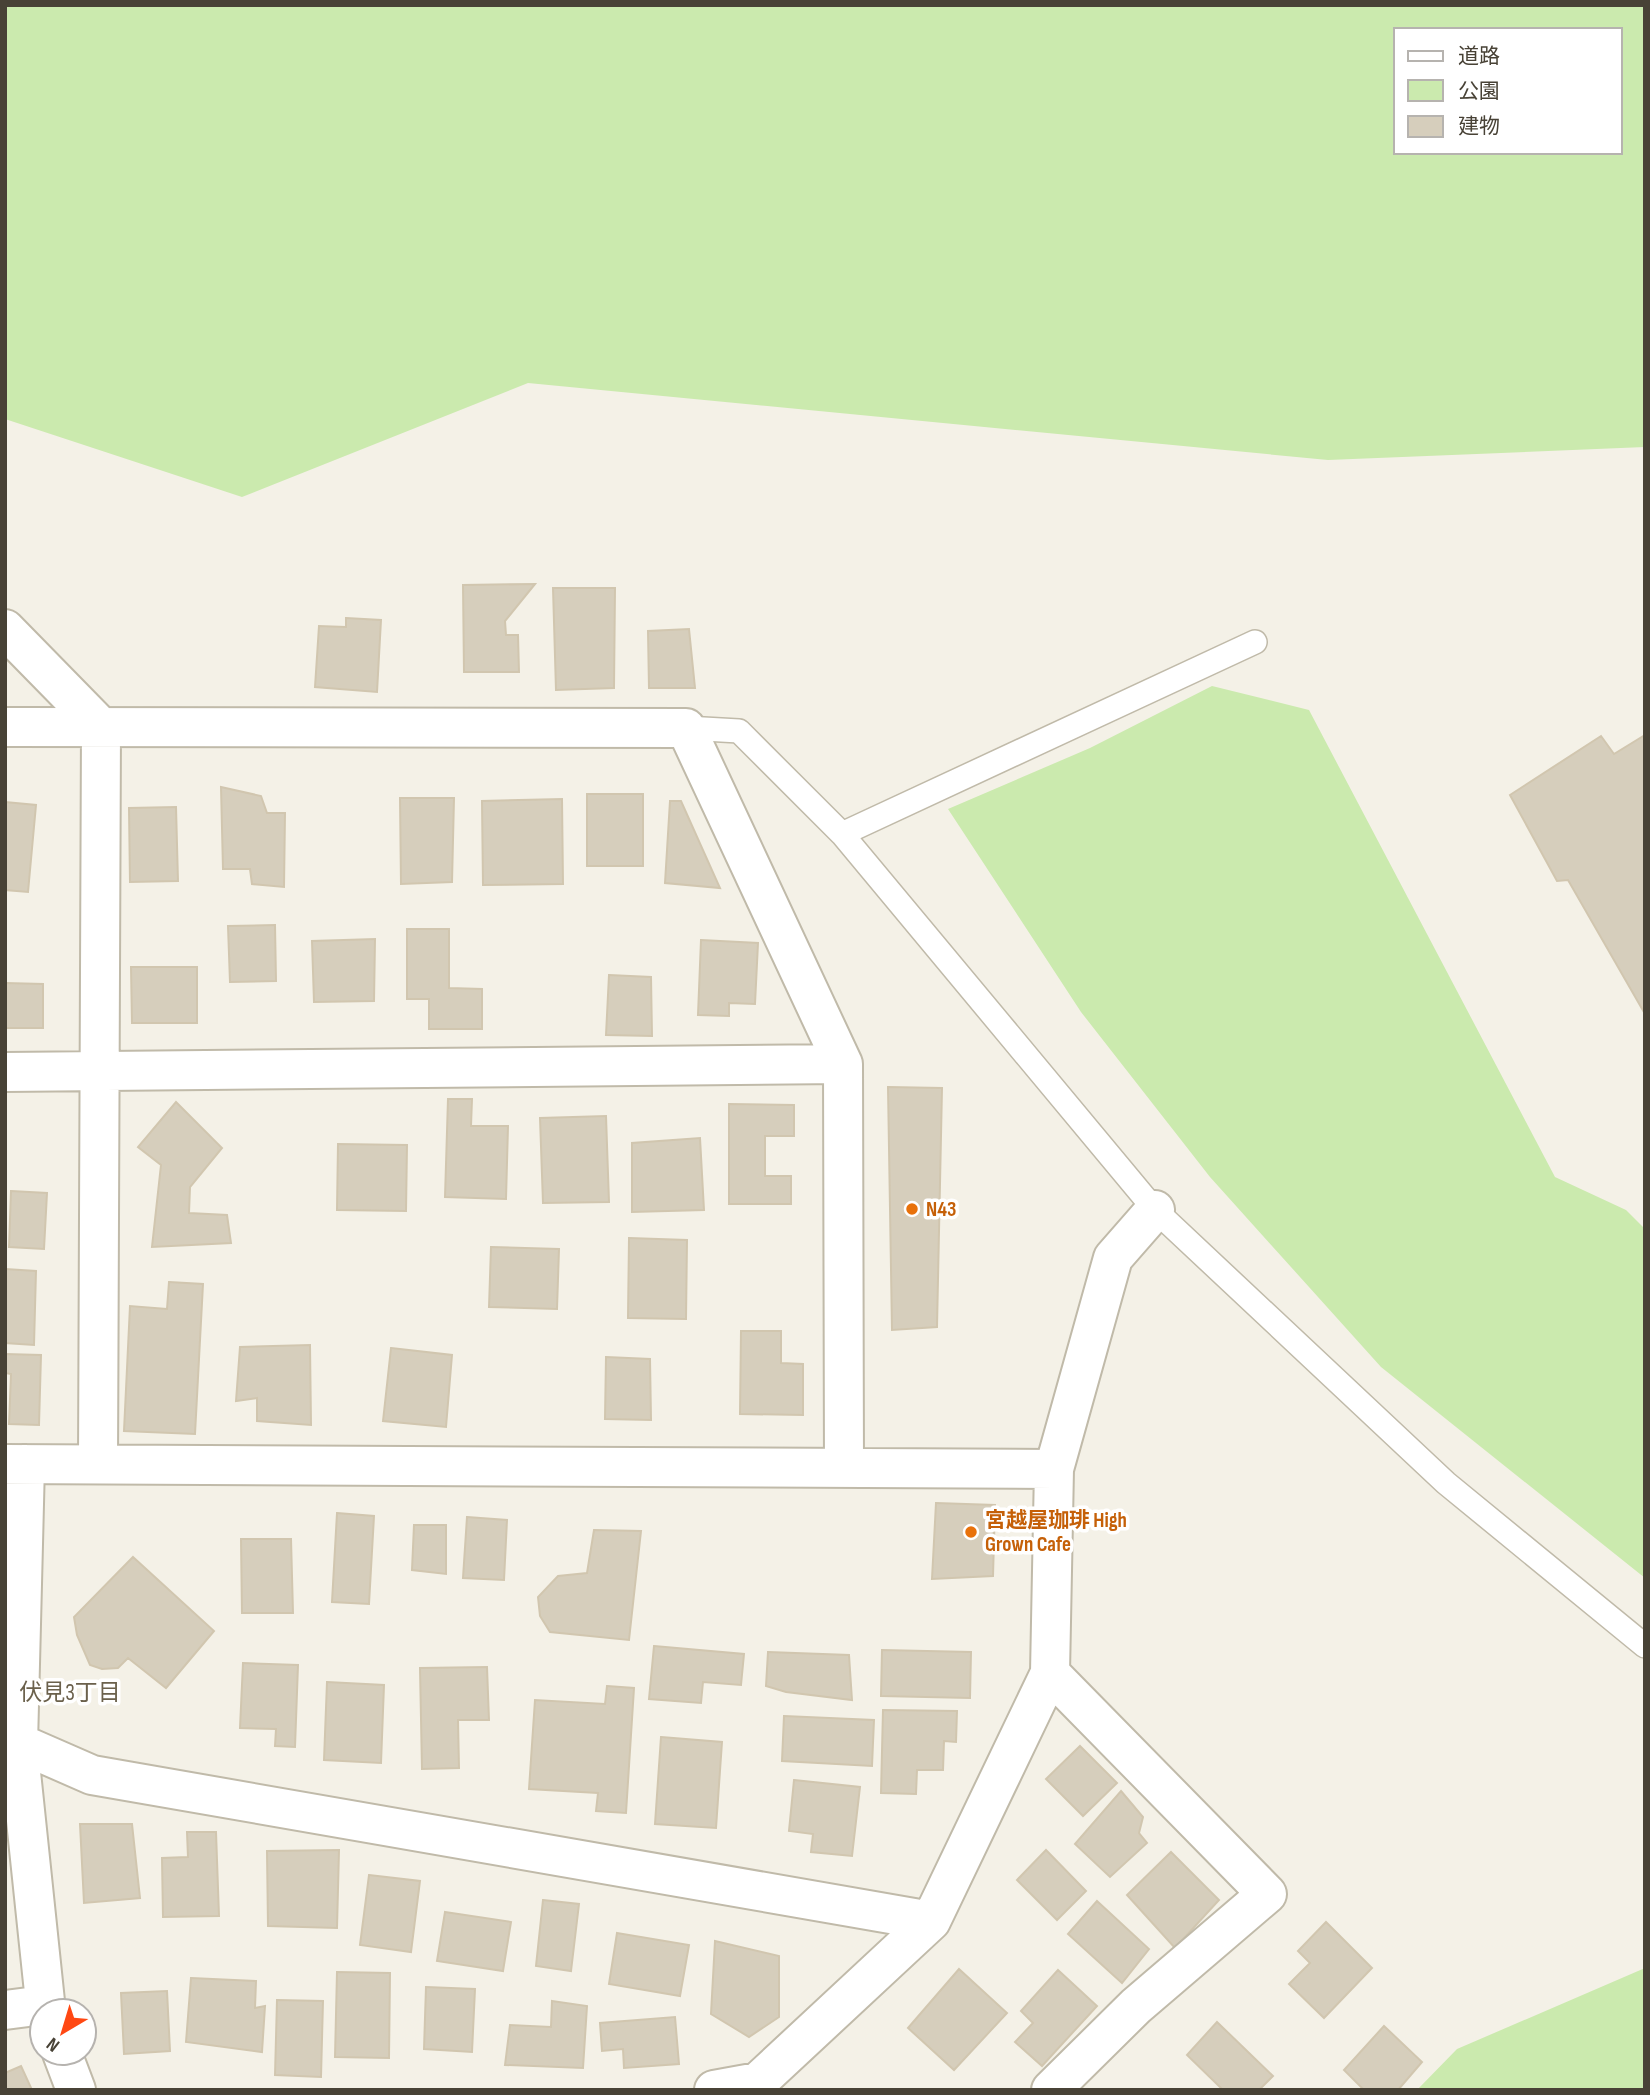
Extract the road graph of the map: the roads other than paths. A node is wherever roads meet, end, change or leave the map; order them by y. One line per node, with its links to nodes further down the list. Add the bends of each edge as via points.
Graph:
1 (5, 629): 4 (street)
2 (1255, 642): 6 (lane)
3 (5, 727): 4 (street)
4 (101, 727): 5 (street); 9 (street)
5 (685, 728): 6 (lane, via 739,731); 7 (street)
6 (842, 834): 10 (lane)
7 (843, 1063): 9 (street); 13 (street)
8 (5, 1072): 9 (street)
9 (100, 1072): 12 (street)
10 (1155, 1210): 14 (street, via 1113,1258); 15 (lane, via 1446,1483)
11 (15, 1464): 12 (street); 17 (street)
12 (98, 1464): 13 (street)
13 (844, 1468): 14 (street)
14 (1054, 1469): 16 (street)
15 (1645, 1646)
16 (1050, 1673): 18 (street); 26 (street, via 1267,1894 1136,2006)
17 (11, 1741): 18 (street, via 92,1776); 19 (street)
18 (931, 1921): 23 (street)
19 (44, 1997)
20 (28, 2009): 21 (street)
21 (5, 2010)
22 (67, 2067): 24 (street)
23 (759, 2086): 25 (street)
24 (76, 2090)
25 (714, 2090)
26 (1051, 2090)

